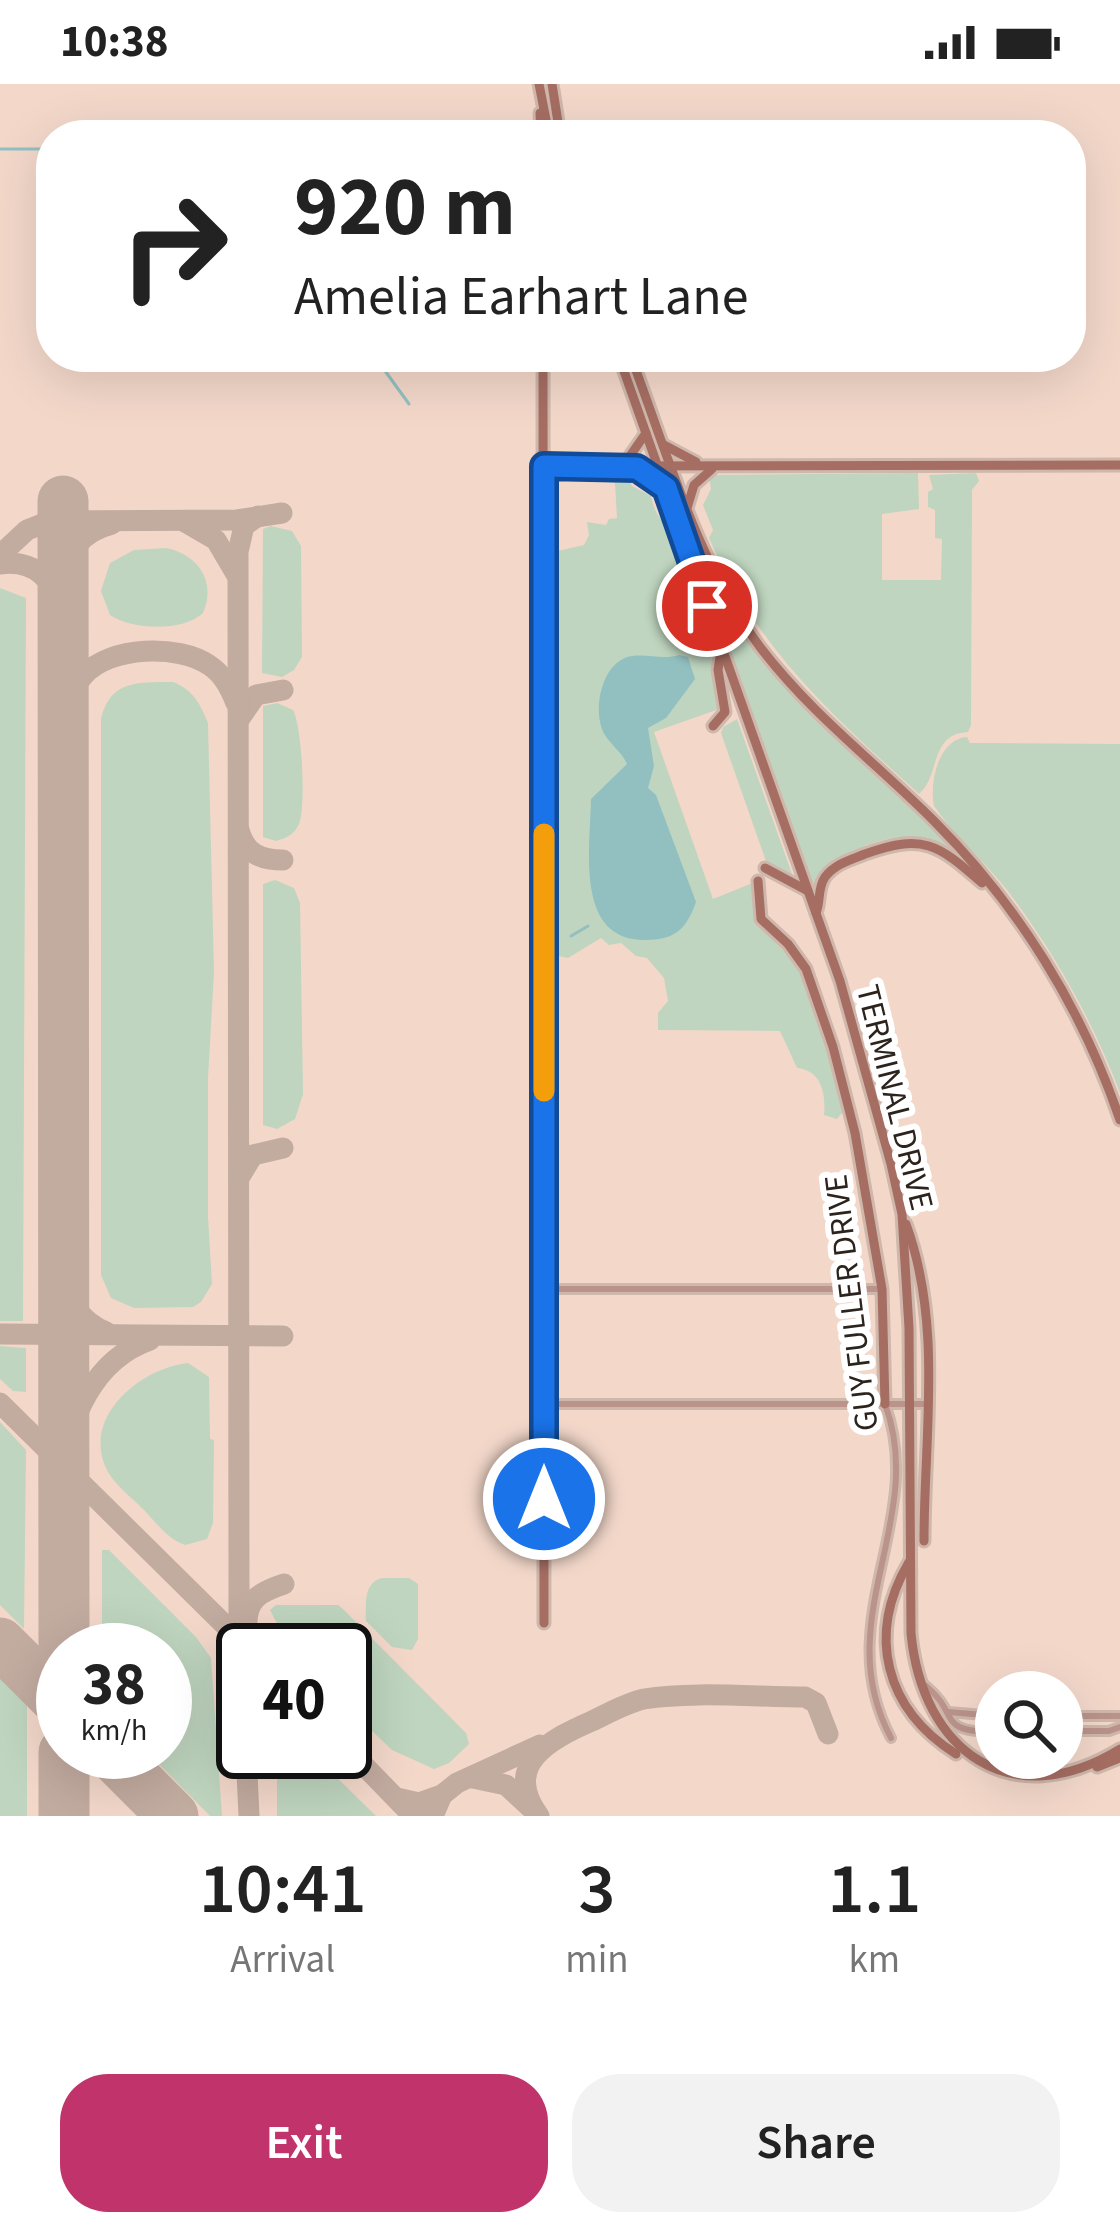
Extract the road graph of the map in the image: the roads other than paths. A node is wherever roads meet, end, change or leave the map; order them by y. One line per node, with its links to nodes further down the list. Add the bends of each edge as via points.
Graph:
1 (538, 84): 3 (main road)
2 (553, 84): 4 (main road)
3 (543, 120)
4 (557, 120)
5 (543, 372): 15 (main road)
6 (624, 372): 8 (main road, TERMINAL DRIVE)
7 (637, 372): 9 (main road)
8 (646, 433): 11 (main road); 12 (main road, TERMINAL DRIVE)
9 (664, 444): 10 (main road); 13 (main road)
10 (696, 462): 13 (main road); 17 (main road)
11 (625, 463): 12 (main road); 16 (main road)
12 (658, 465): 13 (main road); 18 (main road); 20 (main road, TERMINAL DRIVE)
13 (672, 465): 19 (main road); 21 (main road)
14 (1120, 465): 17 (main road)
15 (544, 466): 16 (main road); 31 (main road)
16 (599, 466): 18 (main road)
17 (784, 466): 19 (main road)
18 (637, 468): 20 (main road)
19 (715, 468): 21 (main road, via 694,484)
20 (666, 488): 22 (main road, TERMINAL DRIVE)
21 (687, 508): 27 (main road, via 727,596 776,668 933,820)
22 (722, 645): 23 (main road, via 725,712); 26 (main road, TERMINAL DRIVE)
23 (713, 725)
24 (765, 868): 26 (main road)
25 (758, 881): 32 (main road, GUY FULLER DRIVE, via 758,913 806,969 833,1047)
26 (808, 891): 28 (main road, TERMINAL DRIVE)
27 (1004, 902): 28 (main road, via 948,853 897,843 835,867 820,886); 29 (main road, via 1053,972)
28 (816, 913): 30 (main road, TERMINAL DRIVE, via 871,1081)
29 (1120, 1120)
30 (902, 1214): 35 (main road, TERMINAL DRIVE); 36 (main road, via 924,1302)
31 (544, 1288): 32 (street); 33 (main road)
32 (882, 1289): 34 (main road, GUY FULLER DRIVE)
33 (544, 1404): 34 (street); 41 (main road)
34 (885, 1404): 35 (street); 50 (street, GUY FULLER DRIVE, via 893,1427 892,1524 871,1606 868,1660 873,1699)
35 (911, 1404): 36 (street); 37 (main road, TERMINAL DRIVE)
36 (929, 1404): 38 (main road)
37 (911, 1507): 38 (main road); 40 (main road, TERMINAL DRIVE)
38 (924, 1507): 39 (main road)
39 (924, 1540)
40 (911, 1560): 42 (main road); 52 (main road, TERMINAL DRIVE, via 895,1587 886,1656 896,1691 929,1734 984,1770 1024,1780 1062,1779)
41 (544, 1623)
42 (919, 1680): 43 (street); 51 (main road, via 953,1746 1004,1774 1053,1777)
43 (944, 1711): 44 (street); 48 (street, via 959,1728)
44 (975, 1714)
45 (1083, 1715): 46 (street)
46 (1120, 1716)
47 (1120, 1727): 49 (street)
48 (975, 1730)
49 (1083, 1731)
50 (891, 1738)
51 (1120, 1749)
52 (1120, 1758)

